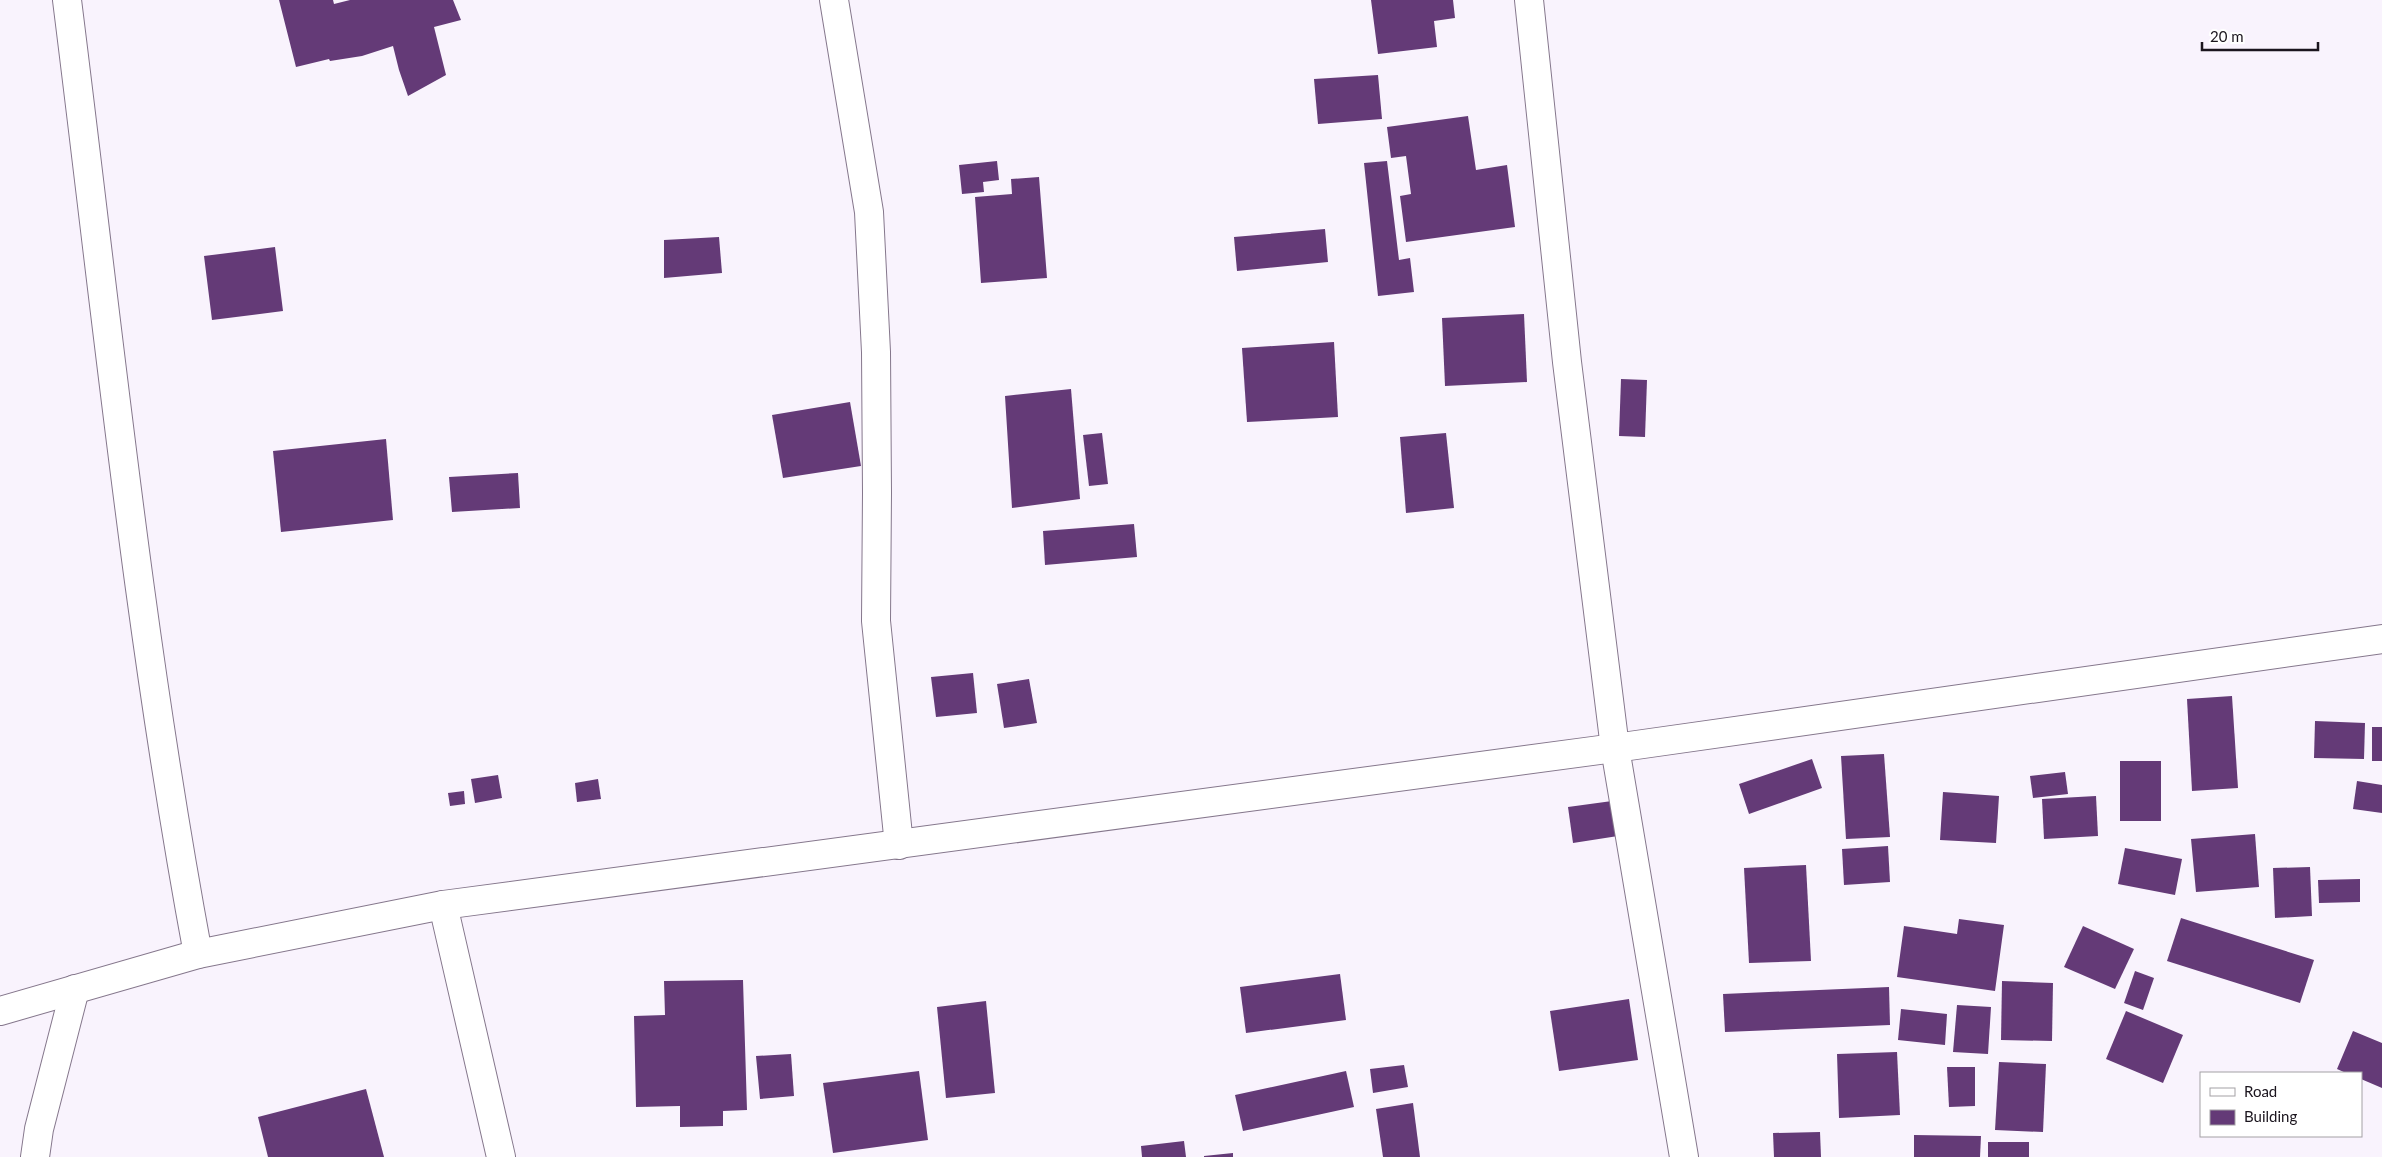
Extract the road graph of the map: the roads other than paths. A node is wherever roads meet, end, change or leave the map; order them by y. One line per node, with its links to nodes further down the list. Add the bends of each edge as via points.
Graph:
1 (67, 0): 8 (street, via 170,804)
2 (834, 0): 6 (street, via 869,212 876,352 876,621)
3 (1528, 0): 5 (street, via 1567,362)
4 (2382, 639): 5 (street)
5 (1615, 748): 6 (street); 13 (street)
6 (899, 845): 7 (street)
7 (443, 905): 8 (street); 12 (street)
8 (198, 954): 9 (street)
9 (75, 989): 10 (street); 11 (street)
10 (0, 1011)
11 (35, 1157)
12 (501, 1157)
13 (1684, 1157)

